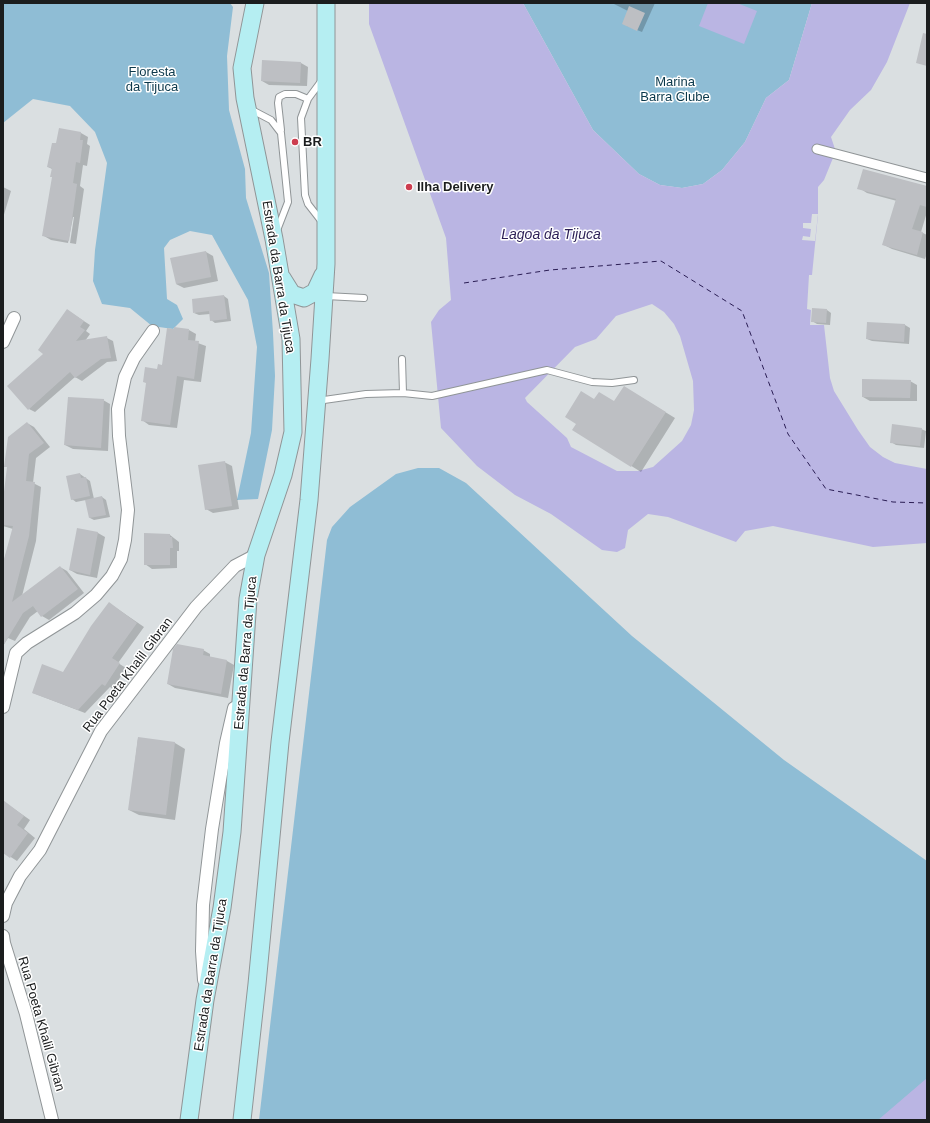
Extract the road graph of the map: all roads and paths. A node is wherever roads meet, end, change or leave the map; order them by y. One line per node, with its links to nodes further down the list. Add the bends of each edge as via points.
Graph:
1 (254, 3): 5 (main road, Estrada da Barra da Tijuca, via 242,68)
2 (326, 3): 3 (main road)
3 (326, 74): 4 (lane); 9 (main road)
4 (308, 99): 6 (lane, via 296,94 279,97); 9 (lane, via 301,118 304,190 308,204)
5 (247, 108): 6 (lane, via 271,120); 10 (main road, Estrada da Barra da Tijuca)
6 (281, 133): 10 (lane, via 288,202)
7 (818, 149): 8 (street)
8 (927, 178)
9 (325, 226): 11 (main road)
10 (274, 239): 12 (main road, Estrada da Barra da Tijuca)
11 (326, 264): 12 (main road, via 318,288 312,295 304,298 292,294); 13 (main road)
12 (279, 272): 22 (main road, Estrada da Barra da Tijuca, via 291,339 293,432 283,475)
13 (324, 296): 14 (lane); 21 (main road)
14 (364, 298)
15 (14, 318): 17 (street)
16 (153, 331): 23 (street, via 134,358 122,388 118,409 128,510 121,558 112,576 96,595 75,613 16,652)
17 (3, 342)
18 (402, 359): 20 (lane)
19 (634, 380): 20 (lane, via 592,382 551,369 432,396)
20 (403, 393): 21 (lane, via 366,394)
21 (317, 402): 29 (main road, via 309,500 280,742)
22 (256, 555): 24 (street, Rua Poeta Khalil Gibran, via 235,566 196,607 101,731 40,850); 28 (main road, Estrada da Barra da Tijuca, via 248,598 232,832)
23 (3, 707)
24 (5, 901): 25 (street, Rua Poeta Khalil Gibran)
25 (3, 916)
26 (3, 936): 27 (street, Rua Poeta Khalil Gibran, via 26,1014)
27 (52, 1120)
28 (189, 1120)
29 (242, 1120)

